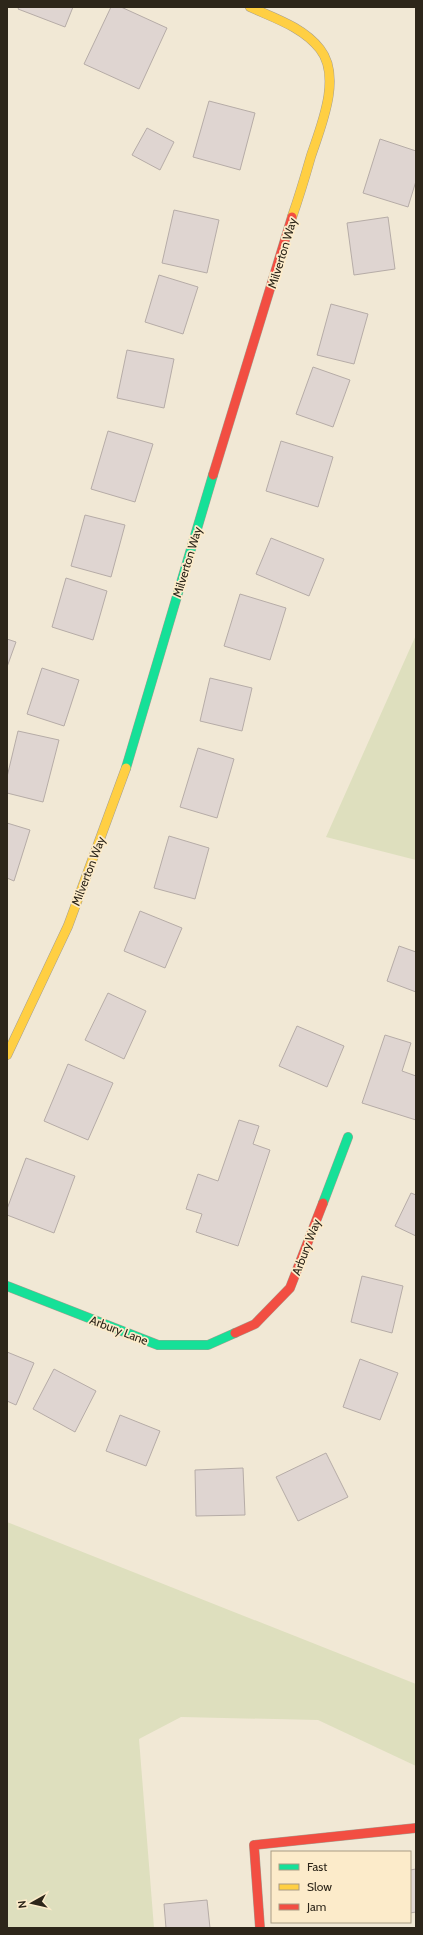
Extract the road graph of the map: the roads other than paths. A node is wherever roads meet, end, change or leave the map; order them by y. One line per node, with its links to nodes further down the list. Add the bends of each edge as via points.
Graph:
1 (250, 7): 2 (street, Milverton Way, via 311,38 326,58 330,84 326,109 212,477 126,768 68,926)
2 (7, 1055)
3 (348, 1137): 5 (street, Arbury Way, via 290,1288 255,1324)
4 (7, 1286): 5 (street, Arbury Lane, via 158,1345 208,1345)
5 (234, 1334)
6 (416, 1828): 7 (street, via 254,1845)
7 (260, 1928)

